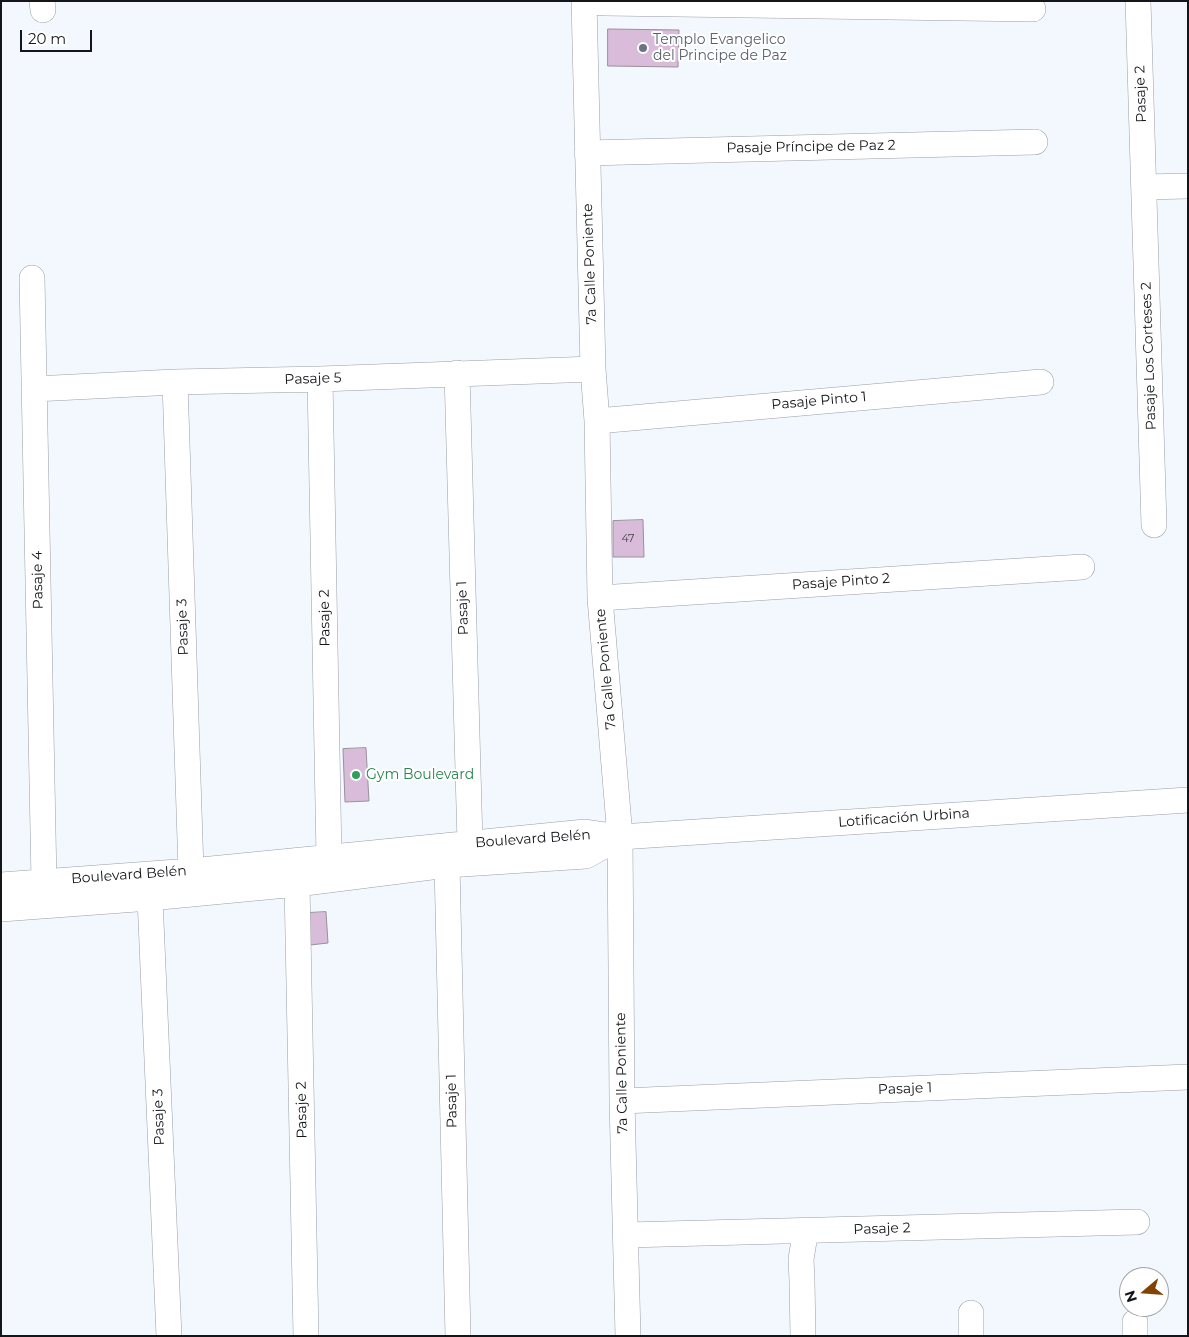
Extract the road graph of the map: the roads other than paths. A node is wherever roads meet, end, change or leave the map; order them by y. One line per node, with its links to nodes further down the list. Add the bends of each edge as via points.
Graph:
1 (585, 1): 3 (street); 5 (street, 7a Calle Poniente)
2 (1138, 1): 7 (street, Pasaje 2)
3 (1033, 9)
4 (1035, 142): 5 (street, Pasaje Príncipe de Paz 2)
5 (587, 153): 9 (street, 7a Calle Poniente)
6 (1188, 186): 7 (street)
7 (1144, 187): 16 (street, Pasaje Los Corteses 2)
8 (32, 278): 14 (street, Pasaje 4)
9 (593, 369): 10 (street, Pasaje 5); 15 (street, 7a Calle Poniente)
10 (457, 373): 11 (street, Pasaje 5); 21 (street, Pasaje 1)
11 (320, 379): 12 (street, Pasaje 5); 22 (street, Pasaje 2)
12 (175, 382): 14 (street, Pasaje 5); 24 (street, Pasaje 3)
13 (1041, 382): 15 (street, Pasaje Pinto 1)
14 (34, 389): 25 (street, Pasaje 4)
15 (597, 421): 18 (street, 7a Calle Poniente)
16 (1154, 525)
17 (1082, 567): 18 (street, Pasaje Pinto 2)
18 (600, 598): 20 (street, 7a Calle Poniente)
19 (1188, 800): 20 (street, Lotificación Urbina)
20 (620, 837): 21 (street, Boulevard Belén, via 585,832); 23 (street, Boulevard Belén, via 586,856); 31 (street, 7a Calle Poniente)
21 (470, 843): 22 (street, Boulevard Belén)
22 (329, 858): 24 (street, Boulevard Belén)
23 (446, 865): 26 (street, Boulevard Belén); 37 (street, Pasaje 1)
24 (191, 871): 25 (street, Boulevard Belén)
25 (44, 882): 27 (street, Boulevard Belén)
26 (297, 884): 28 (street, Boulevard Belén); 36 (street, Pasaje 2)
27 (1, 885)
28 (150, 898): 29 (street, Boulevard Belén); 35 (street, Pasaje 3)
29 (1, 909)
30 (1188, 1076): 31 (street, Pasaje 1)
31 (622, 1101): 33 (street, 7a Calle Poniente)
32 (1138, 1222): 33 (street, Pasaje 2)
33 (626, 1235): 38 (street, 7a Calle Poniente)
34 (804, 1241): 39 (street, via 801,1258)
35 (169, 1336)
36 (306, 1336)
37 (458, 1336)
38 (628, 1336)
39 (802, 1336)

